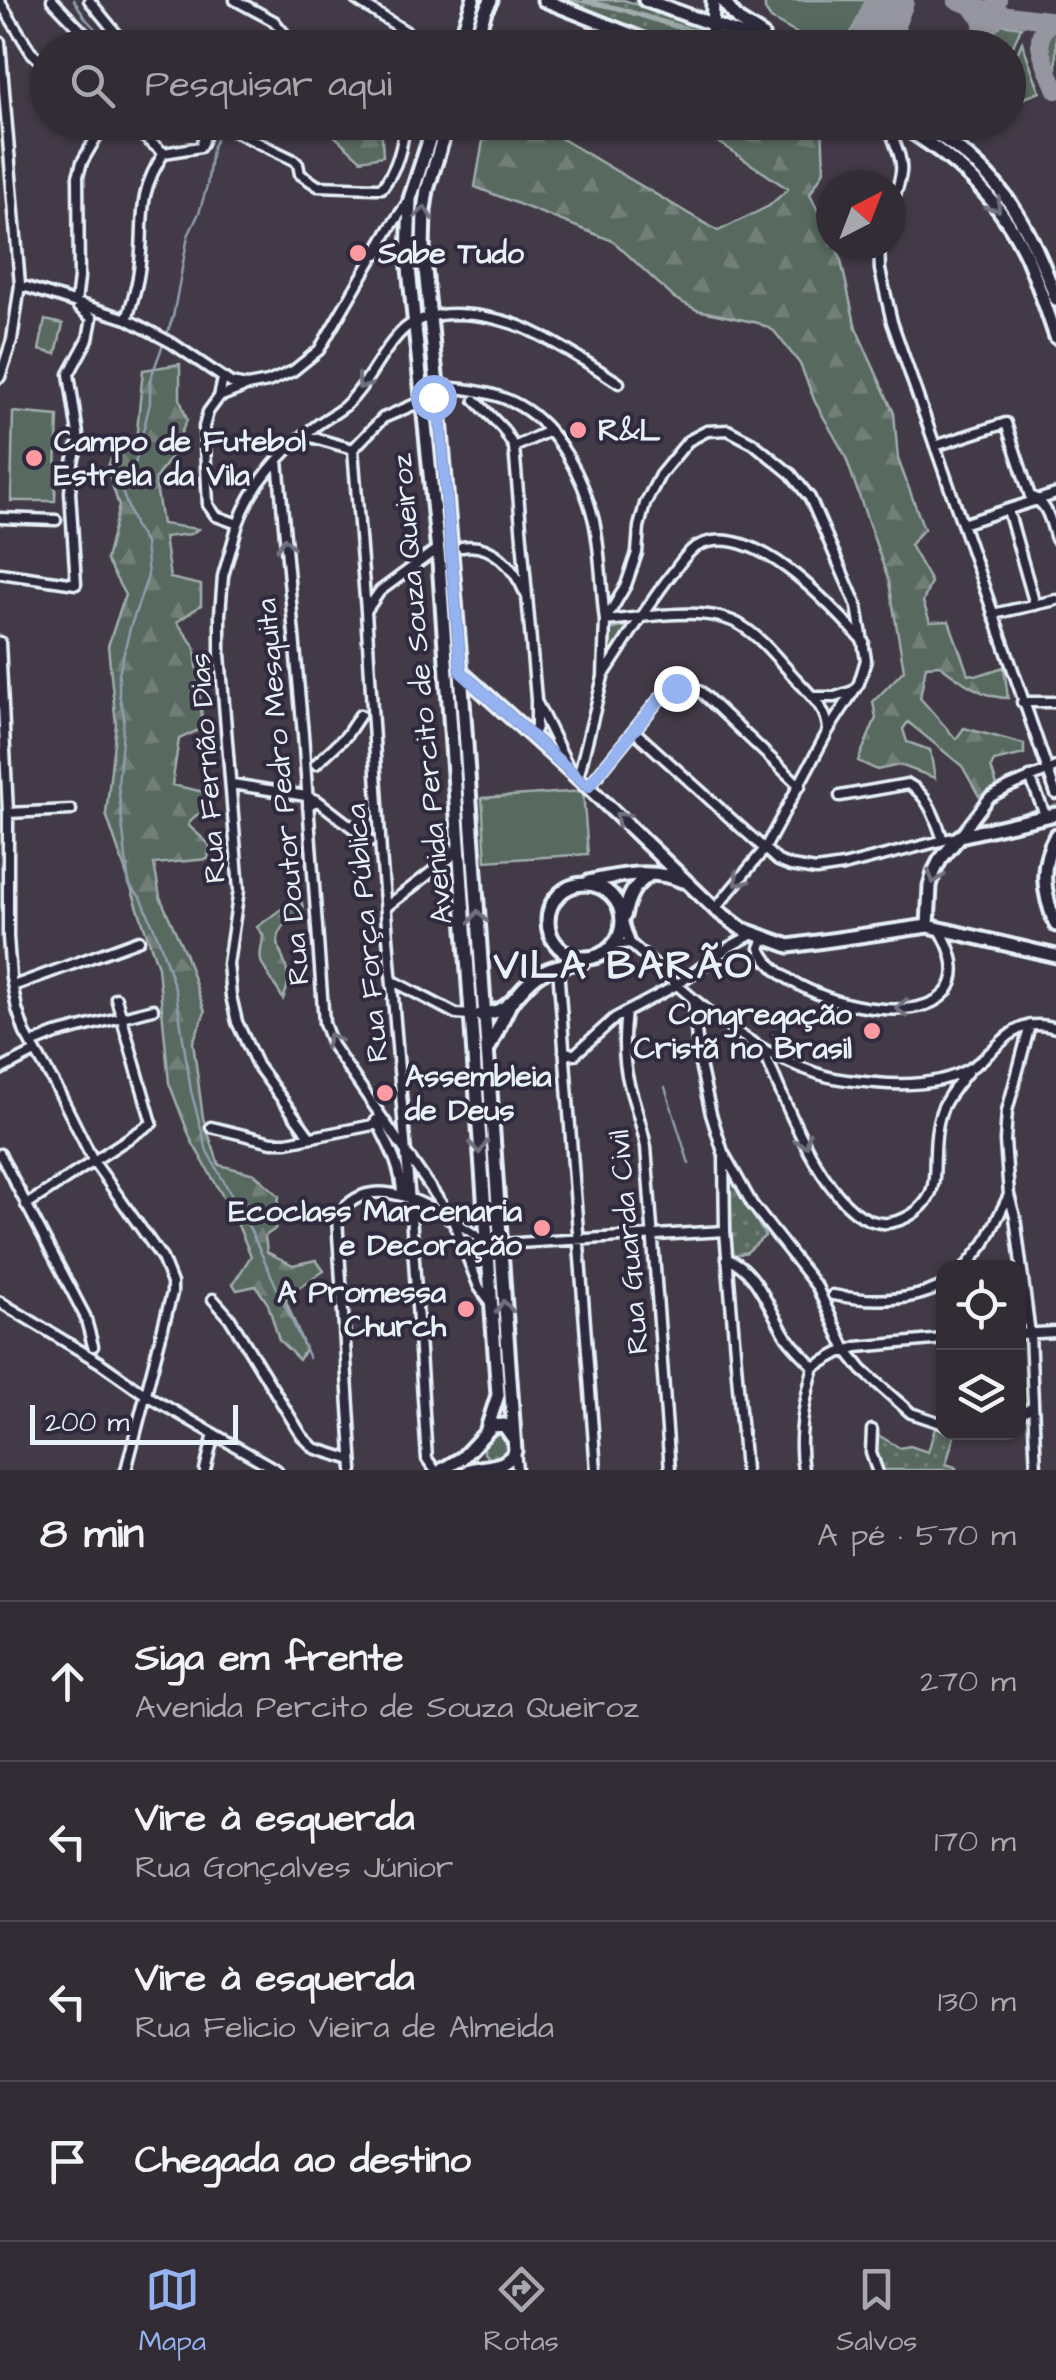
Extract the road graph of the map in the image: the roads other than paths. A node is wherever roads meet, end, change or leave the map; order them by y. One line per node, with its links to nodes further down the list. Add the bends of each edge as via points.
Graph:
1 (52, 0): 16 (street)
2 (89, 0): 17 (street)
3 (235, 0): 18 (street)
4 (356, 0): 19 (street)
5 (473, 0): 20 (main road)
6 (491, 0): 21 (main road)
7 (544, 0): 15 (main road)
8 (713, 0): 25 (main road)
9 (722, 0): 26 (main road)
10 (646, 1): 12 (main road)
11 (0, 2): 14 (street)
12 (670, 4): 24 (main road)
13 (0, 20): 14 (street)
14 (12, 21): 28 (street)
15 (608, 25): 22 (main road); 23 (main road)
16 (81, 30)
17 (113, 30)
18 (281, 30)
19 (404, 30)
20 (464, 30)
21 (479, 30)
22 (620, 30)
23 (630, 30)
24 (706, 30)
25 (711, 30)
26 (753, 30)
27 (0, 42): 45 (street)
28 (30, 50)
29 (95, 140): 47 (street, via 78,176)
30 (147, 140): 39 (street)
31 (204, 140): 39 (street)
32 (250, 140): 33 (street, via 294,160 300,174 318,186 382,188)
33 (403, 140)
34 (428, 140): 41 (main road, Avenida Percito de Souza Queiroz)
35 (443, 140): 48 (main road, Avenida Percito de Souza Queiroz, one-way to 35, via 424,210)
36 (896, 140): 40 (street)
37 (917, 140): 51 (main road, one-way to 51, via 954,161 1010,225)
38 (946, 140): 46 (main road, via 1018,212)
39 (164, 154): 49 (street, via 143,198 140,268)
40 (902, 170)
41 (410, 199): 42 (street); 43 (main road, Avenida Percito de Souza Queiroz)
42 (374, 257): 43 (street, via 392,248); 56 (street, via 319,350 282,377)
43 (408, 258): 50 (main road, Avenida Percito de Souza Queiroz)
44 (880, 260): 63 (street, via 892,322)
45 (20, 285): 47 (street); 52 (street, via 12,340)
46 (1056, 299)
47 (76, 302): 49 (street); 82 (street, via 92,318 70,374 79,441 70,492 76,584)
48 (432, 312): 50 (street); 55 (street, via 530,330); 57 (main road, Avenida Percito de Souza Queiroz)
49 (128, 319): 54 (street)
50 (415, 322): 60 (main road, Avenida Percito de Souza Queiroz); 62 (street, one-way to 62, via 348,403)
51 (1056, 337)
52 (2, 360): 53 (street)
53 (0, 378)
54 (223, 379): 56 (street); 59 (street)
55 (619, 383)
56 (246, 386): 59 (street)
57 (437, 388): 58 (street); 60 (street); 79 (main road, Avenida Percito de Souza Queiroz)
58 (476, 396): 61 (street, via 522,407); 64 (street)
59 (219, 398): 74 (street, via 204,427 208,505)
60 (422, 401): 65 (street, via 383,418); 80 (main road, Avenida Percito de Souza Queiroz)
61 (549, 431): 64 (street); 95 (street, via 578,477 594,522)
62 (303, 435): 65 (street); 66 (street)
63 (936, 446): 70 (street, via 1006,423 1030,496); 77 (street)
64 (514, 447): 81 (street)
65 (352, 449): 84 (street, Rua Força Pública)
66 (278, 460): 67 (street); 68 (street, Rua Doutor Pedro Mesquita)
67 (268, 474): 68 (street); 71 (street)
68 (280, 478): 114 (street, Rua Doutor Pedro Mesquita, one-way to 68)
69 (1056, 494): 70 (street)
70 (1039, 500): 72 (street); 78 (street)
71 (244, 506): 74 (street); 76 (street, Rua Fernão Dias)
72 (1008, 510): 77 (street); 88 (street)
73 (0, 518): 75 (street)
74 (223, 518): 76 (street)
75 (56, 520)
76 (238, 524): 118 (street, Rua Fernão Dias, via 220,614)
77 (962, 524): 92 (street)
78 (1056, 538)
79 (454, 546): 83 (street, via 498,555); 94 (main road, Avenida Percito de Souza Queiroz)
80 (438, 556): 85 (street); 94 (main road, via 449,574); 110 (main road, Avenida Percito de Souza Queiroz)
81 (525, 572): 83 (street); 86 (street)
82 (0, 573)
83 (515, 575): 86 (street)
84 (364, 590): 85 (street); 90 (street, Rua Força Pública)
85 (380, 591): 90 (street)
86 (527, 599): 105 (street)
87 (1056, 600): 88 (street)
88 (1035, 605): 92 (street)
89 (857, 606): 91 (street); 95 (street, via 810,498 791,474 754,443 713,430 700,433 660,474 645,504 626,584); 97 (street)
90 (366, 611): 101 (street, Rua Força Pública)
91 (836, 614): 93 (street, via 782,564 736,541 718,540 684,558); 97 (street)
92 (992, 614): 106 (street)
93 (640, 619): 95 (street); 99 (street); 102 (street, via 728,619 760,640)
94 (456, 620): 98 (main road, Avenida Percito de Souza Queiroz)
95 (605, 621): 99 (street)
96 (0, 642): 127 (street)
97 (864, 643): 100 (street, via 864,674)
98 (461, 672): 103 (main road, Avenida Percito de Souza Queiroz); 104 (main road)
99 (602, 676): 116 (street)
100 (853, 690): 102 (street); 112 (street)
101 (371, 695): 108 (street, Rua Força Pública); 109 (street)
102 (812, 697): 112 (street)
103 (462, 698): 104 (main road); 110 (main road); 164 (main road, Avenida Percito de Souza Queiroz, one-way to 103)
104 (488, 698): 113 (main road)
105 (536, 699): 113 (street, via 536,727); 116 (street)
106 (1022, 702): 107 (street); 115 (street)
107 (1056, 702)
108 (372, 712): 109 (street); 131 (street, Rua Força Pública)
109 (360, 714): 114 (street, via 346,736)
110 (450, 716): 134 (main road, Avenida Percito de Souza Queiroz)
111 (634, 731): 119 (street, via 665,694 697,690); 120 (street); 135 (street)
112 (828, 731): 119 (street)
113 (529, 734): 116 (main road)
114 (305, 767): 122 (street, Rua Doutor Pedro Mesquita)
115 (1051, 769): 117 (street); 121 (street)
116 (575, 775): 120 (main road)
117 (1030, 777): 128 (street); 129 (street, via 989,798)
118 (232, 784): 122 (street); 179 (street, Rua Fernão Dias, via 239,890 228,964 231,996 257,1066)
119 (800, 786): 135 (street)
120 (588, 787): 139 (main road, one-way to 120)
121 (1056, 794)
122 (306, 796): 124 (street); 126 (street, Rua Doutor Pedro Mesquita)
123 (840, 796): 132 (street, via 913,786)
124 (318, 801): 126 (street); 133 (street)
125 (72, 810): 127 (street)
126 (307, 810): 177 (street, Rua Doutor Pedro Mesquita, one-way to 126, via 324,1023)
127 (8, 813): 147 (street)
128 (1054, 815): 129 (main road)
129 (960, 836): 132 (street); 144 (main road, one-way to 144, via 934,872)
130 (1056, 836): 143 (main road, via 1043,872)
131 (380, 838): 133 (street); 136 (street, Rua Força Pública)
132 (943, 840): 135 (street, via 816,870 791,866)
133 (370, 841): 136 (street)
134 (458, 847): 140 (street); 165 (main road, Avenida Percito de Souza Queiroz)
135 (764, 850): 141 (street, one-way to 141)
136 (381, 853): 140 (street, Rua Força Pública)
137 (650, 875): 138 (main road); 139 (main road); 142 (main road, via 630,894)
138 (577, 885): 142 (main road, via 606,890); 145 (main road, via 554,900)
139 (690, 886): 141 (main road)
140 (386, 907): 156 (street, Rua Força Pública)
141 (715, 909): 148 (main road)
142 (623, 922): 150 (street); 151 (main road)
143 (1056, 924)
144 (933, 927): 146 (main road); 148 (main road, via 789,946); 152 (street)
145 (548, 928): 154 (main road, via 564,952); 155 (main road)
146 (959, 932): 152 (street); 153 (main road)
147 (4, 936): 158 (street)
148 (758, 936): 152 (street, one-way to 148, via 954,973 946,992 925,1006 901,1010 862,1007 801,986 764,957); 157 (street, via 729,946)
149 (139, 940): 158 (street)
150 (630, 943): 151 (street); 157 (street)
151 (614, 945): 154 (main road)
152 (950, 946)
153 (1056, 955)
154 (595, 958): 155 (main road)
155 (558, 968): 161 (main road, via 535,977); 170 (street)
156 (393, 981): 165 (street); 180 (street, Rua Força Pública)
157 (677, 985): 160 (street); 163 (street)
158 (13, 986): 169 (street)
159 (116, 998): 166 (street)
160 (694, 998): 171 (street); 181 (street, via 710,1114)
161 (510, 1004): 164 (main road); 172 (main road)
162 (153, 1009): 166 (street)
163 (626, 1012): 170 (street, via 577,1054); 195 (street, Rua Guarda Civil, via 625,1058 646,1147)
164 (485, 1014): 165 (main road); 172 (main road, Avenida Percito de Souza Queiroz)
165 (470, 1015): 188 (main road, Avenida Percito de Souza Queiroz, one-way to 188)
166 (121, 1018): 169 (street, via 56,1034); 183 (street, via 152,1123)
167 (1030, 1025): 168 (street); 173 (street, via 1007,1035); 184 (street, via 1007,1111)
168 (1056, 1028)
169 (33, 1048): 174 (street); 183 (street)
170 (564, 1051): 196 (street)
171 (764, 1052): 175 (street, via 817,1074 870,1082 918,1084); 176 (street, one-way to 176, via 813,1161 855,1213 878,1224 906,1218 930,1195 937,1121)
172 (486, 1054): 198 (main road, Avenida Percito de Souza Queiroz)
173 (971, 1067): 175 (street); 176 (street)
174 (0, 1070)
175 (957, 1072): 176 (street)
176 (956, 1086)
177 (382, 1123): 179 (street); 180 (street); 185 (street)
178 (210, 1127): 179 (street, via 272,1142)
179 (310, 1138)
180 (406, 1152): 185 (street, Rua Força Pública); 187 (street)
181 (724, 1152): 194 (street); 201 (street, via 752,1204)
182 (0, 1154): 186 (street)
183 (94, 1162): 186 (street); 217 (street, via 162,1258 172,1283)
184 (1009, 1195): 190 (street); 191 (street)
185 (406, 1197): 187 (street); 189 (street, Rua Força Pública); 225 (street, via 378,1191 360,1196 336,1218)
186 (26, 1205): 212 (street, via 85,1316)
187 (436, 1208): 189 (street); 192 (street)
188 (484, 1212): 193 (street); 197 (main road, Avenida Percito de Souza Queiroz)
189 (412, 1214): 230 (street, Rua Força Pública, via 427,1458)
190 (999, 1218): 191 (street); 200 (street)
191 (1015, 1218): 210 (street)
192 (452, 1220): 193 (street); 207 (street)
193 (463, 1227): 197 (street)
194 (725, 1231): 195 (street); 199 (street)
195 (652, 1236): 196 (street); 234 (street, Rua Guarda Civil)
196 (578, 1240): 198 (street); 233 (street)
197 (486, 1242): 207 (main road, Avenida Percito de Souza Queiroz)
198 (500, 1244): 224 (main road, Avenida Percito de Souza Queiroz, one-way to 198)
199 (727, 1258): 216 (street, via 756,1282 789,1340); 235 (street)
200 (972, 1260)
201 (817, 1287): 203 (street); 204 (street)
202 (936, 1288): 203 (street, via 895,1299)
203 (833, 1295): 204 (street)
204 (822, 1298): 213 (street)
205 (213, 1299): 225 (street, via 302,1436)
206 (0, 1302): 214 (street)
207 (491, 1305): 223 (main road, Avenida Percito de Souza Queiroz, via 498,1395)
208 (1056, 1332): 210 (street)
209 (1026, 1334): 210 (street)
210 (1030, 1334): 218 (street)
211 (936, 1340): 213 (street)
212 (93, 1346): 214 (street); 215 (street)
213 (846, 1350): 216 (street); 220 (street, via 912,1413)
214 (89, 1356): 215 (street)
215 (100, 1362): 217 (street)
216 (814, 1367): 236 (street)
217 (146, 1394): 222 (street); 227 (street)
218 (1033, 1406): 219 (street); 238 (street)
219 (1026, 1410)
220 (936, 1421)
221 (872, 1430): 237 (street)
222 (214, 1434): 228 (street); 229 (street)
223 (483, 1434): 224 (main road, via 504,1426); 226 (main road, via 480,1454); 230 (main road, via 462,1458)
224 (514, 1445): 226 (main road, via 505,1463); 232 (street, Avenida Percito de Souza Queiroz)
225 (353, 1465)
226 (493, 1468): 231 (main road)
227 (126, 1470)
228 (205, 1470)
229 (277, 1470)
230 (439, 1470)
231 (470, 1470)
232 (517, 1470)
233 (596, 1470)
234 (670, 1470)
235 (746, 1470)
236 (803, 1470)
237 (877, 1470)
238 (1036, 1470)

